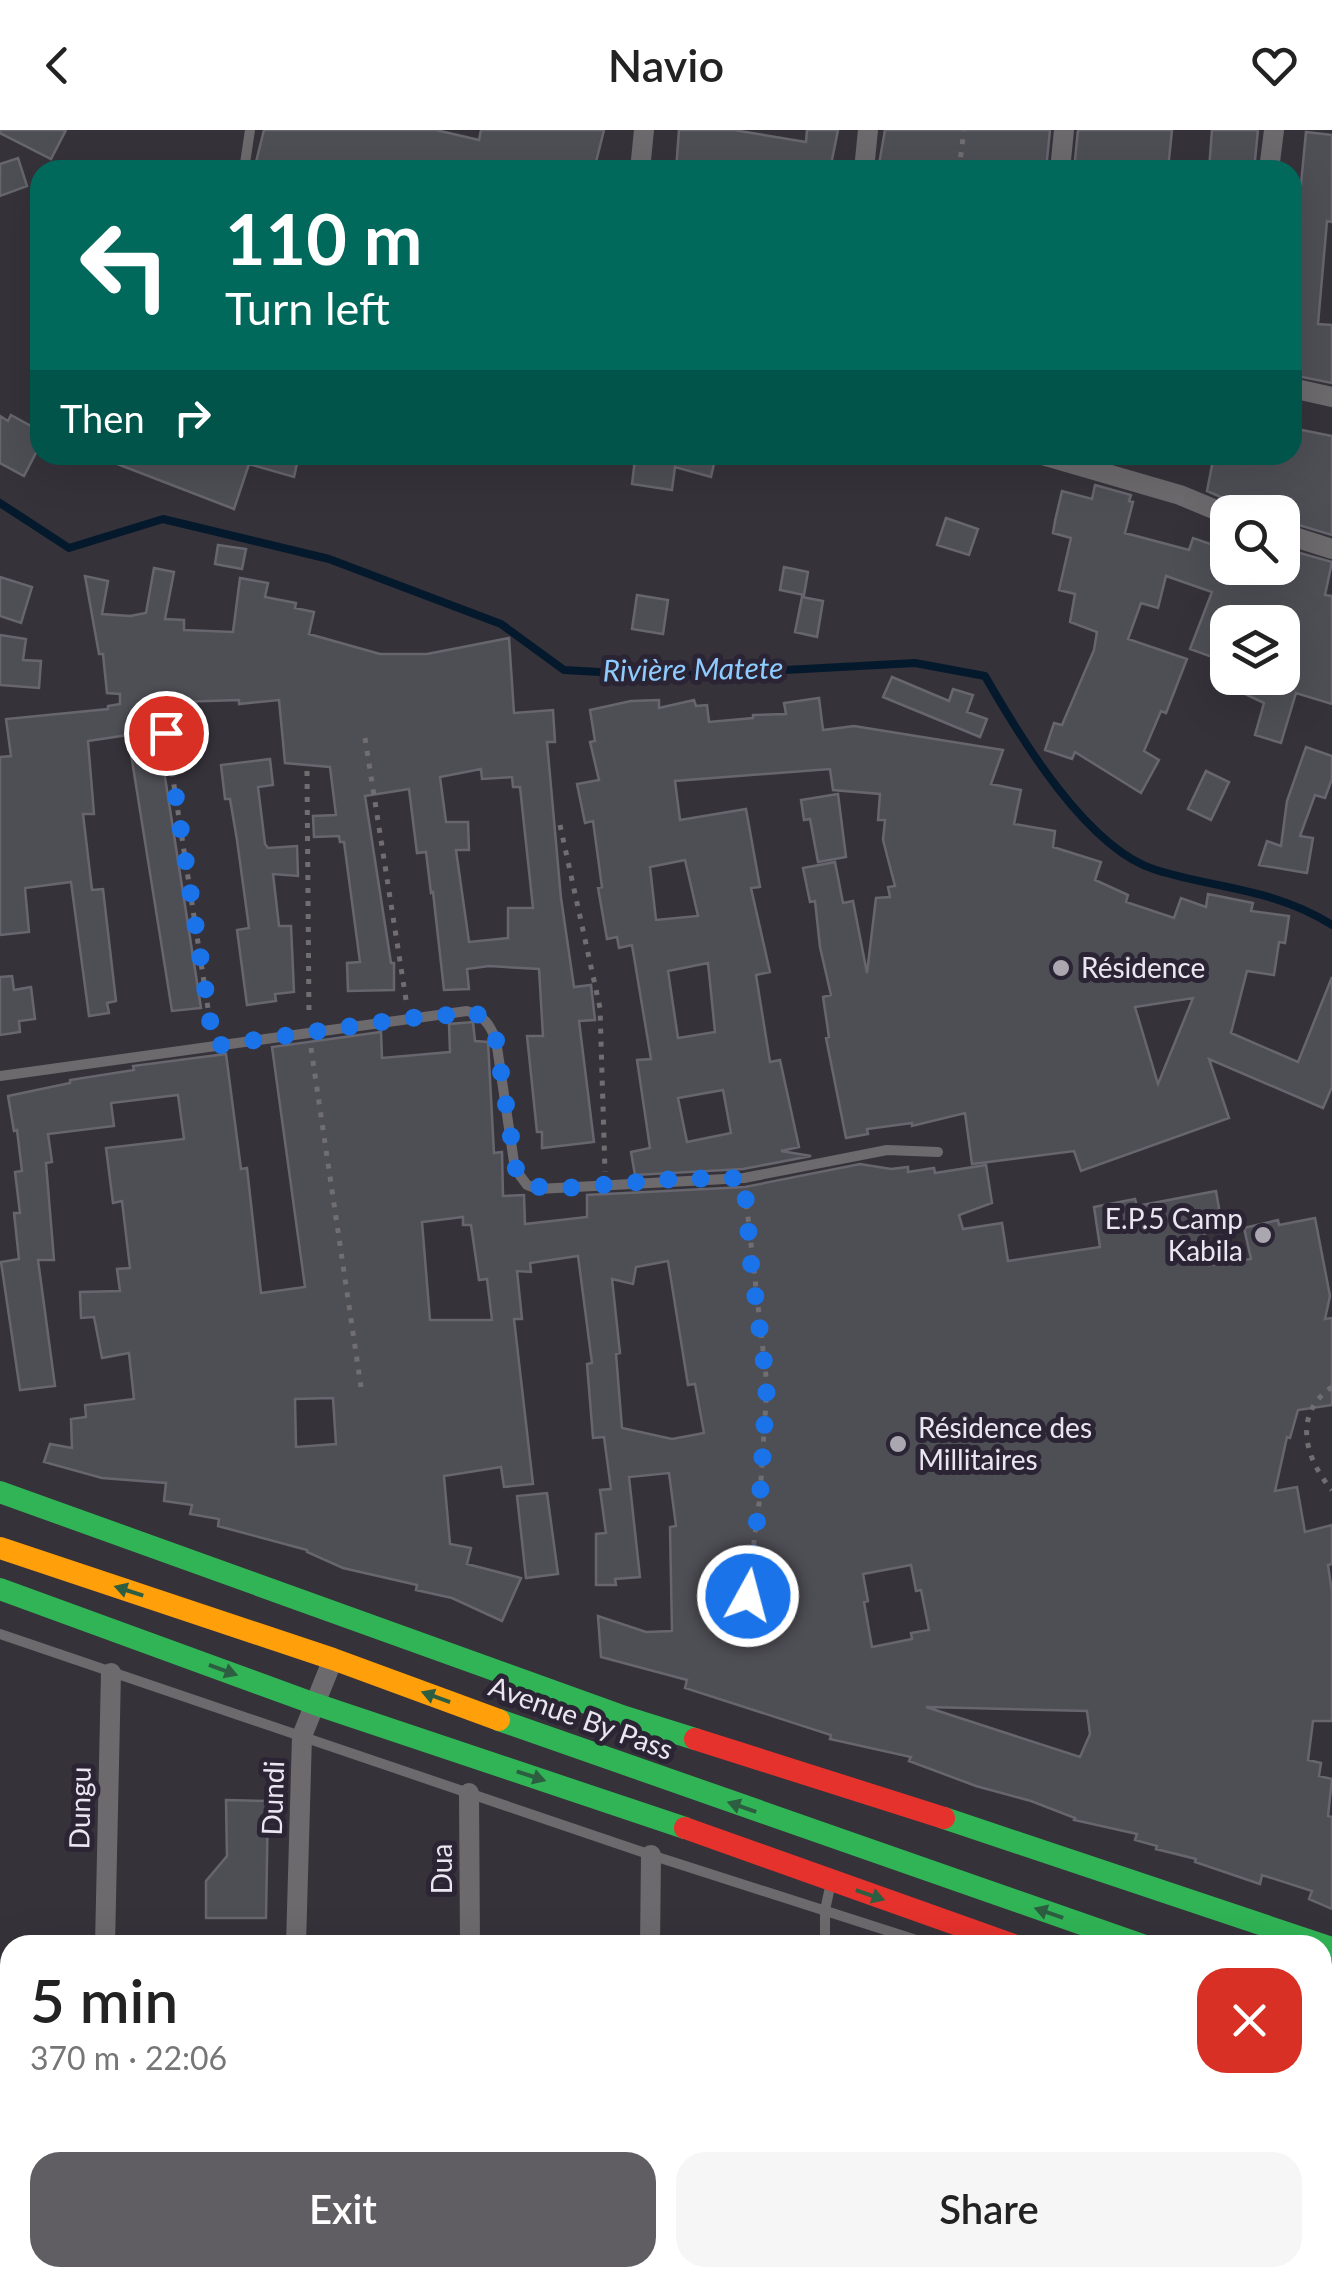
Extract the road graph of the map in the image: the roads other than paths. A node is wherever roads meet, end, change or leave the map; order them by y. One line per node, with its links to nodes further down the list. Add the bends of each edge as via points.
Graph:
1 (250, 130): 6 (lane)
2 (644, 130): 7 (street)
3 (868, 130): 8 (street)
4 (1064, 130): 9 (street)
5 (1274, 130): 10 (street)
6 (246, 160)
7 (641, 160)
8 (865, 160)
9 (1061, 160)
10 (1270, 160)
11 (1302, 390): 12 (street)
12 (1332, 397)
13 (1076, 465): 14 (street)
14 (1210, 508)
15 (1300, 539): 16 (street)
16 (1332, 549)
17 (0, 1076): 18 (lane, via 467,1012 484,1019 496,1040 516,1169 527,1185 744,1178 887,1150)
18 (938, 1152)
19 (0, 1492): 40 (main road, via 624,1717)
20 (0, 1548): 23 (main road, Avenue By Pass, one-way to 20)
21 (0, 1589): 25 (main road, one-way to 25)
22 (0, 1634): 24 (lane)
23 (333, 1659): 25 (street, Dundi); 28 (main road, Avenue By Pass, one-way to 23)
24 (111, 1673): 26 (lane); 32 (street, Dungu)
25 (315, 1704): 26 (street, Dundi); 30 (main road, one-way to 30)
26 (302, 1736): 27 (lane); 33 (street, Dundi)
27 (469, 1793): 29 (lane); 34 (street, Dua)
28 (841, 1841): 30 (street); 39 (main road, Avenue By Pass, one-way to 28)
29 (651, 1854): 31 (lane); 35 (street)
30 (832, 1882): 31 (lane); 38 (main road, one-way to 38)
31 (825, 1910): 36 (lane); 37 (lane)
32 (105, 1935)
33 (296, 1935)
34 (470, 1935)
35 (650, 1935)
36 (825, 1935)
37 (901, 1935)
38 (985, 1935)
39 (1113, 1935)
40 (1293, 1935)

